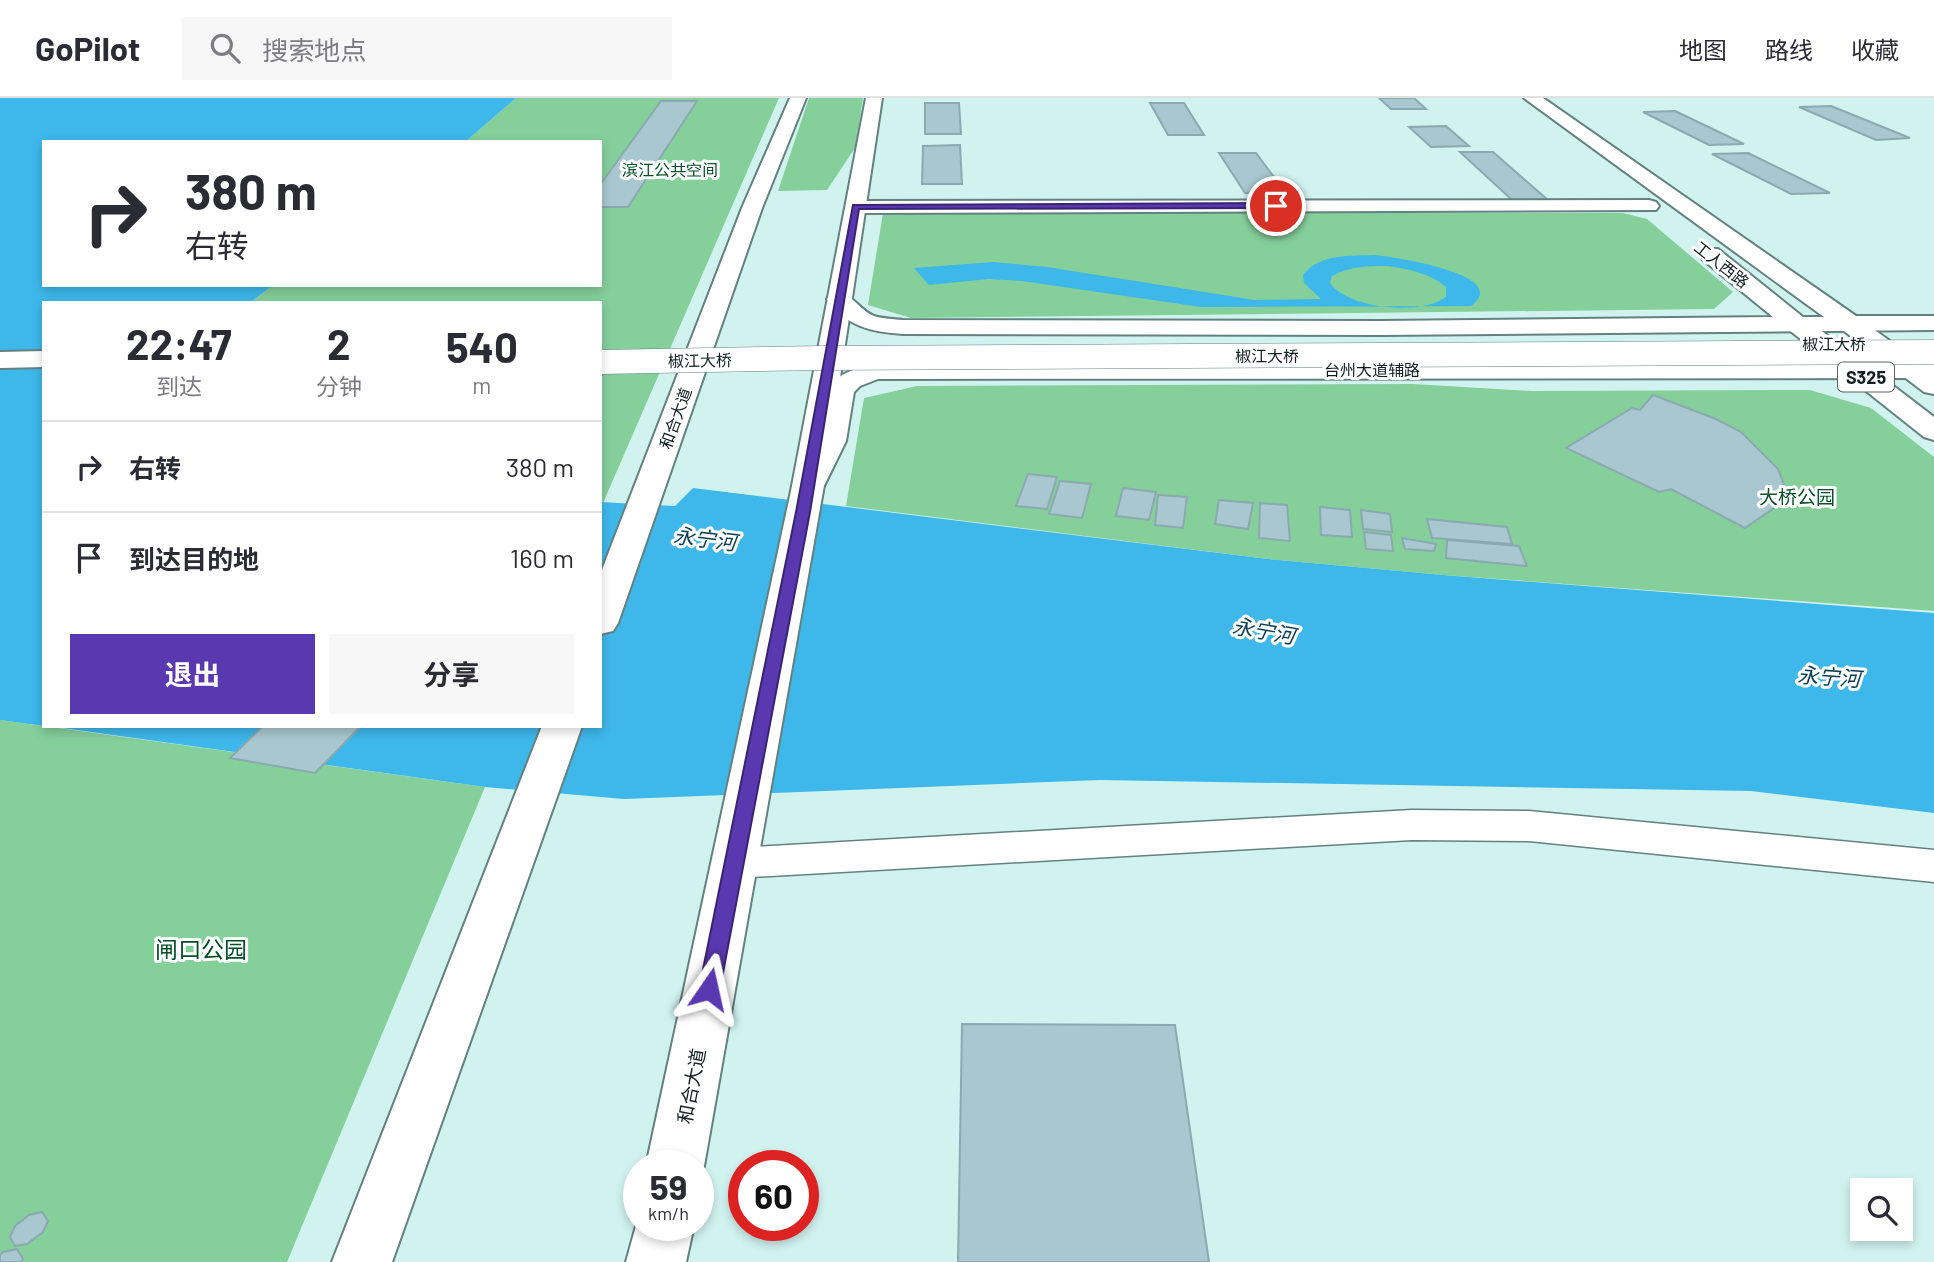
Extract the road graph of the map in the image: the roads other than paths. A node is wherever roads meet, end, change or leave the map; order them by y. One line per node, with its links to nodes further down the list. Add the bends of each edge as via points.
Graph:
1 (798, 98): 29 (main road, 和合大道, via 752,208)
2 (874, 98): 5 (main road, 和合大道)
3 (1509, 98): 5 (main road, via 1654,211)
4 (1532, 98): 8 (main road, 工人西路)
5 (856, 207): 9 (main road, 和合大道)
6 (1690, 239): 7 (main road, 工人西路)
7 (1726, 267): 8 (main road, via 1762,277); 12 (main road, 工人西路)
8 (1771, 268): 10 (main road, 工人西路)
9 (839, 299): 14 (main road, via 855,317 873,325); 28 (main road, 和合大道)
10 (1849, 323): 11 (main road); 12 (main road); 26 (main road, 工人西路 / S325)
11 (1934, 323)
12 (1797, 324): 13 (main road); 22 (main road, 工人西路 / S325)
13 (1644, 326): 14 (main road); 21 (main road, via 1694,337 1724,358)
14 (1047, 327): 24 (main road, via 1021,332 1010,338 1002,351 1018,366)
15 (1934, 342): 16 (main road, 椒江大桥)
16 (602, 352)
17 (1934, 352): 20 (main road, 椒江大桥, bridge)
18 (42, 359): 19 (main road)
19 (0, 360)
20 (602, 362)
21 (1691, 369): 22 (main road, 台州大道辅路); 24 (main road, 台州大道辅路)
22 (1856, 369): 26 (main road, 台州大道辅路); 27 (main road, 工人西路 / S325)
23 (42, 370): 25 (main road)
24 (1048, 370): 28 (main road, 台州大道辅路, via 876,371 853,377 843,385 833,436)
25 (0, 371)
26 (1927, 376)
27 (1934, 430)
28 (808, 482): 31 (main road, 和合大道)
29 (602, 618)
30 (561, 728): 35 (main road)
31 (734, 863): 32 (street, via 1412,825 1529,826); 33 (main road, 和合大道)
32 (1934, 866)
33 (678, 1150)
34 (661, 1241): 36 (main road)
35 (362, 1262)
36 (656, 1262)

